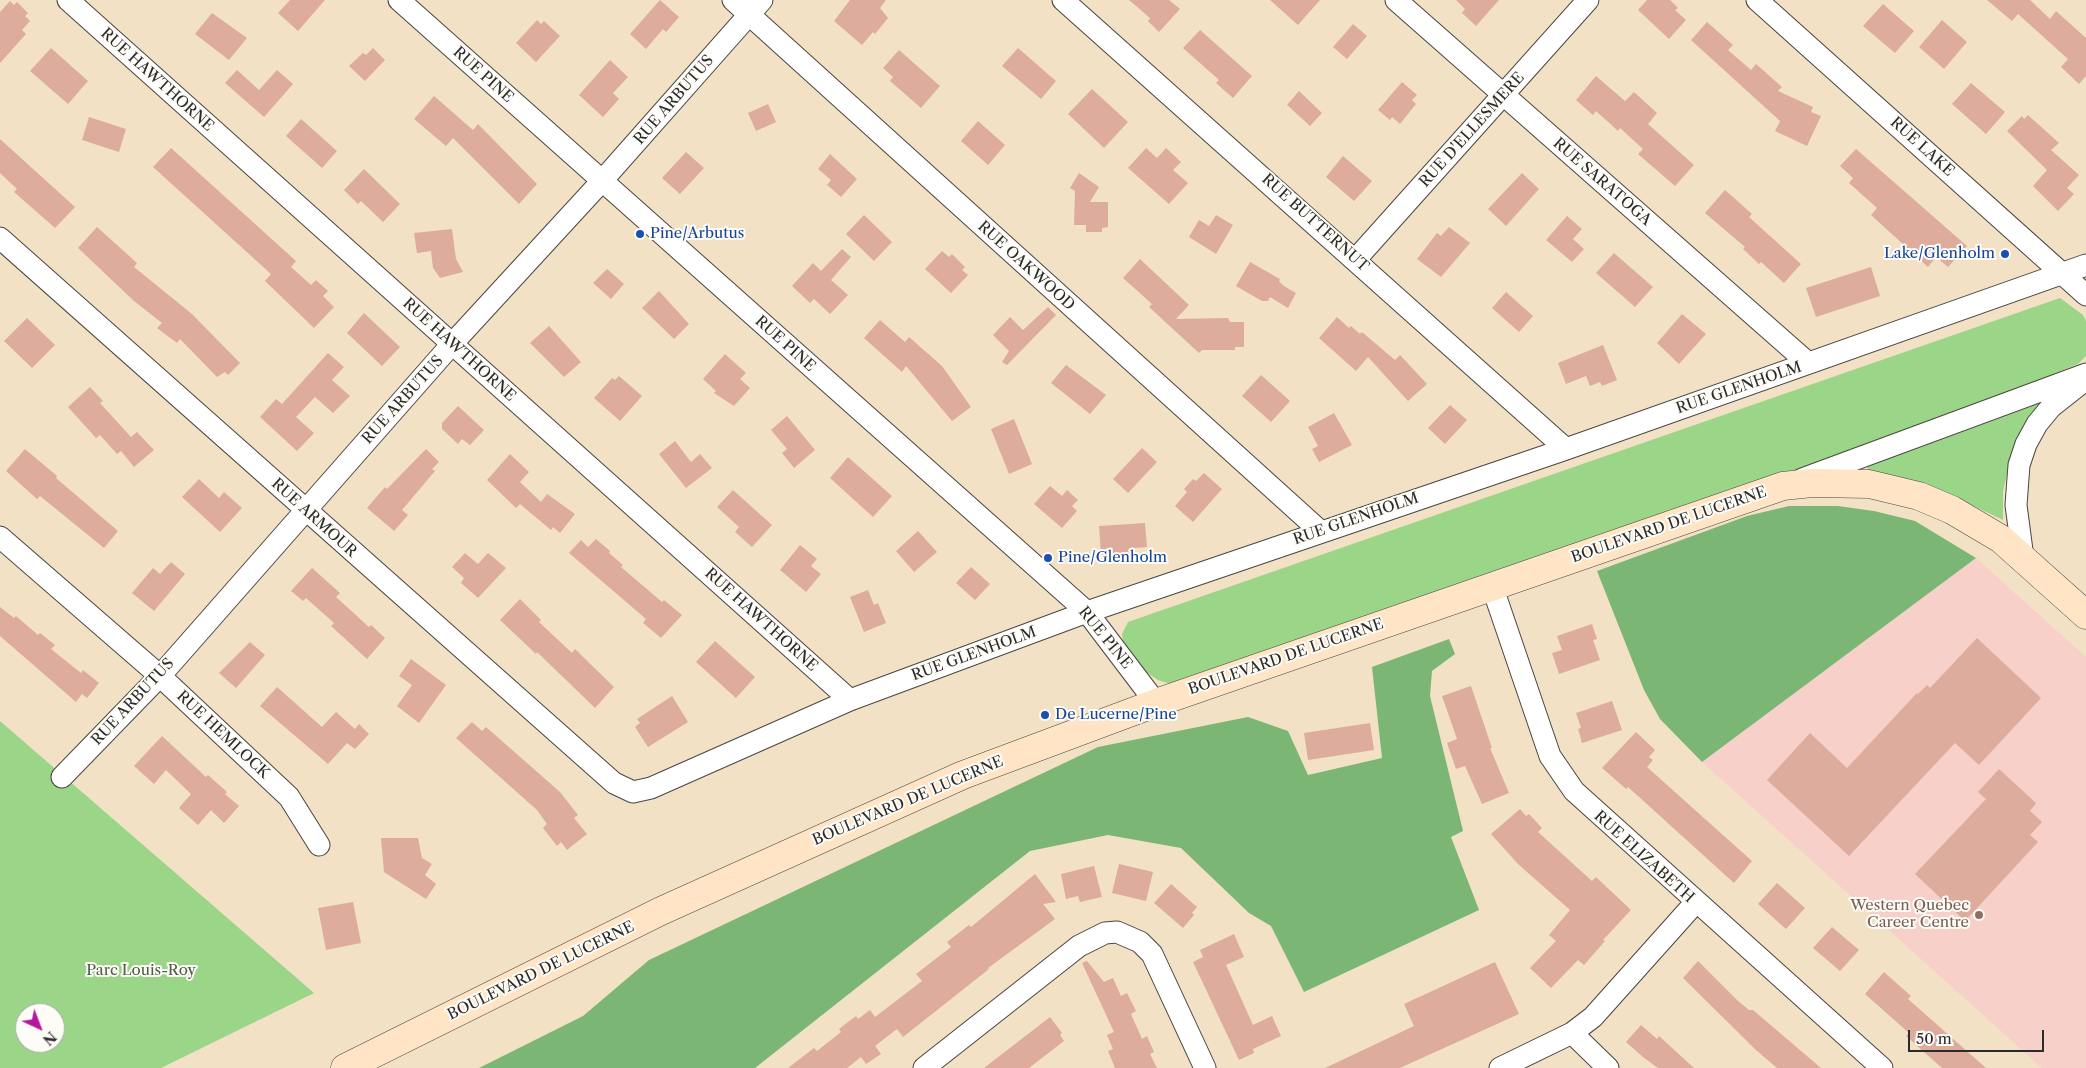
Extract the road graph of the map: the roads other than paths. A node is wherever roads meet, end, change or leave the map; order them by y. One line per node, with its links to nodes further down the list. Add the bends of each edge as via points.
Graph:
1 (68, 0): 16 (street, RUE HAWTHORNE)
2 (399, 0): 10 (street, RUE PINE)
3 (734, 0): 8 (street, RUE OAKWOOD)
4 (1063, 0): 12 (street, RUE BUTTERNUT)
5 (1396, 0): 9 (street, RUE SARATOGA)
6 (1588, 0): 9 (street, RUE D'ELLESMERE)
7 (1757, 0): 14 (street, RUE LAKE)
8 (756, 7): 10 (street, RUE ARBUTUS); 23 (street, RUE OAKWOOD)
9 (1504, 95): 12 (street, RUE D'ELLESMERE); 17 (street, RUE SARATOGA)
10 (602, 182): 16 (street, RUE ARBUTUS); 27 (street, RUE PINE)
11 (0, 238): 22 (street, RUE ARMOUR)
12 (1356, 259): 20 (street, RUE BUTTERNUT)
13 (2086, 265): 14 (street, RUE GLENHOLM)
14 (2062, 274): 15 (street, RUE LAKE); 17 (street, RUE GLENHOLM)
15 (2086, 295)
16 (452, 344): 22 (street, RUE ARBUTUS); 30 (street, RUE HAWTHORNE)
17 (1808, 363): 20 (street, RUE GLENHOLM)
18 (2086, 374): 21 (street, BOULEVARD DE LUCERNE)
19 (2086, 380): 25 (street, via 2051,407 2026,444 2019,465 2016,506)
20 (1566, 449): 23 (street, RUE GLENHOLM)
21 (1783, 486): 25 (main road, via 1869,484 1919,496 1975,522); 26 (main road, BOULEVARD DE LUCERNE)
22 (305, 510): 29 (street, RUE ARBUTUS); 33 (street, RUE ARMOUR, via 614,783)
23 (1320, 531): 27 (street, RUE GLENHOLM)
24 (0, 537): 29 (street, RUE HEMLOCK)
25 (2023, 558): 28 (main road)
26 (1492, 586): 31 (main road, BOULEVARD DE LUCERNE); 35 (street, RUE ELIZABETH, via 1550,756 1561,775 1591,809)
27 (1087, 612): 30 (street, RUE GLENHOLM); 31 (street, RUE PINE)
28 (2086, 615)
29 (160, 676): 32 (street, RUE ARBUTUS); 34 (street, RUE HEMLOCK, via 288,797)
30 (850, 700): 33 (street, RUE GLENHOLM, via 651,788)
31 (1156, 703): 37 (main road, BOULEVARD DE LUCERNE, via 963,775 820,838 661,911)
32 (62, 777)
33 (633, 792)
34 (319, 845)
35 (1695, 902): 36 (street, via 1593,1017); 42 (street, RUE ELIZABETH)
36 (1572, 1033): 40 (street); 41 (street)
37 (345, 1068)
38 (924, 1068): 39 (street, via 1079,946 1104,933 1117,932 1140,942 1152,954)
39 (1205, 1068)
40 (1500, 1068)
41 (1608, 1068)
42 (1882, 1068)

